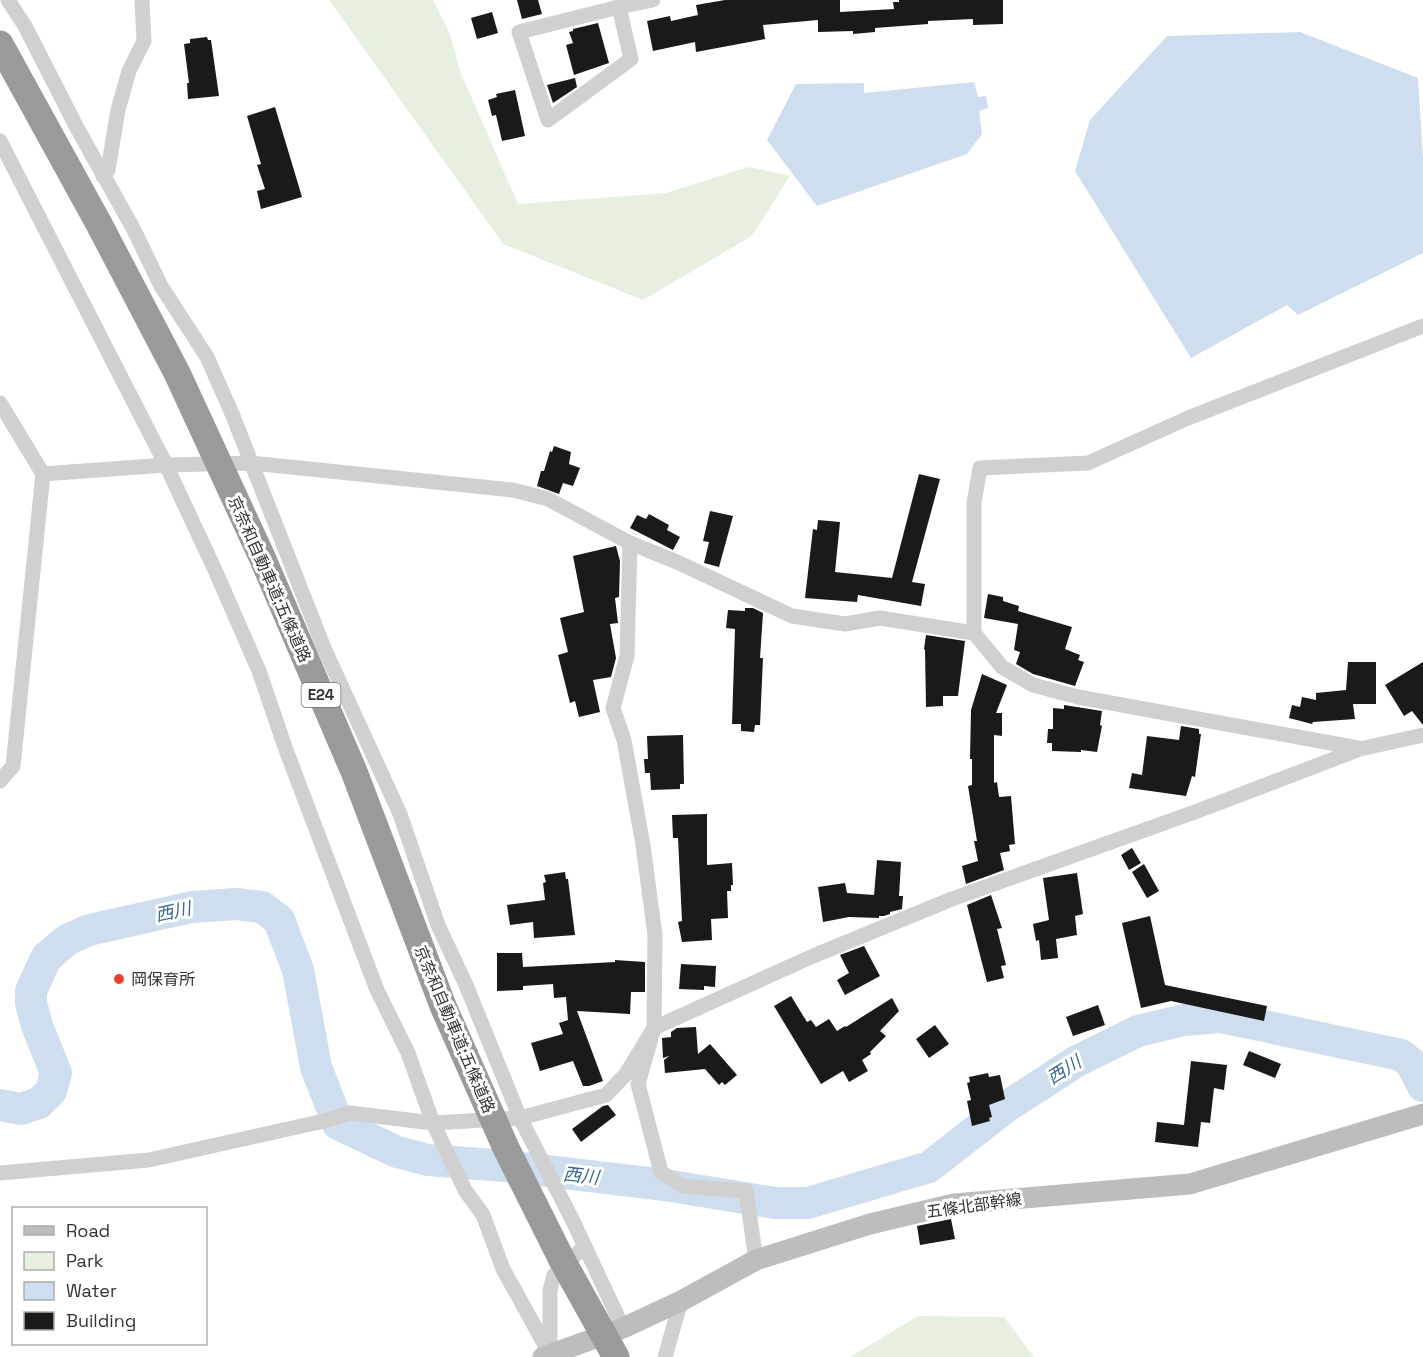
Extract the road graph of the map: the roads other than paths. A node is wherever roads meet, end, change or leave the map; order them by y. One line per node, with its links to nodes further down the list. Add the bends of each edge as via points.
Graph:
1 (8, 0): 7 (street, via 26,26)
2 (142, 0): 7 (street, via 144,41 129,71 108,170)
3 (653, 0): 4 (street)
4 (620, 7): 4 (street, via 631,58 548,120 519,32)
5 (0, 44): 28 (highway, 京奈和自動車道;五條道路 / E24, via 177,373 262,557 355,774 443,1006 506,1148)
6 (0, 141): 11 (street)
7 (103, 176): 10 (street, via 161,286 207,357)
8 (1423, 326): 14 (street, via 1188,418 1088,463 980,468 974,503)
9 (0, 403): 12 (street)
10 (252, 464): 11 (street); 13 (street, via 513,490 548,499); 20 (street, via 324,648 400,814 438,925)
11 (166, 465): 12 (street); 21 (street, via 259,671 377,990 408,1053)
12 (43, 474): 17 (street, via 13,766)
13 (630, 543): 14 (street, via 792,616 845,624 880,618); 18 (street, via 627,656 613,708 624,740 645,856 655,935)
14 (974, 633): 16 (street, via 1002,667 1033,685 1078,697)
15 (1423, 735): 16 (street)
16 (1360, 748): 18 (street, via 952,899)
17 (0, 781)
18 (654, 1028): 20 (street, via 626,1074 606,1095); 24 (street, via 638,1084 661,1172 683,1186 746,1191)
19 (1423, 1114): 24 (street, 五條北部幹線, via 1190,1184 954,1204 870,1224)
20 (520, 1118): 21 (street); 23 (street)
21 (433, 1123): 22 (street, via 350,1113 149,1160); 27 (street, via 465,1190 483,1215 503,1269)
22 (0, 1173)
23 (585, 1246): 26 (street); 27 (street, via 554,1275)
24 (756, 1260): 25 (street, 五條北部幹線)
25 (681, 1300): 26 (street, 五條北部幹線); 29 (street)
26 (623, 1328): 27 (street, 五條北部幹線)
27 (548, 1356)
28 (616, 1357)
29 (665, 1357)

